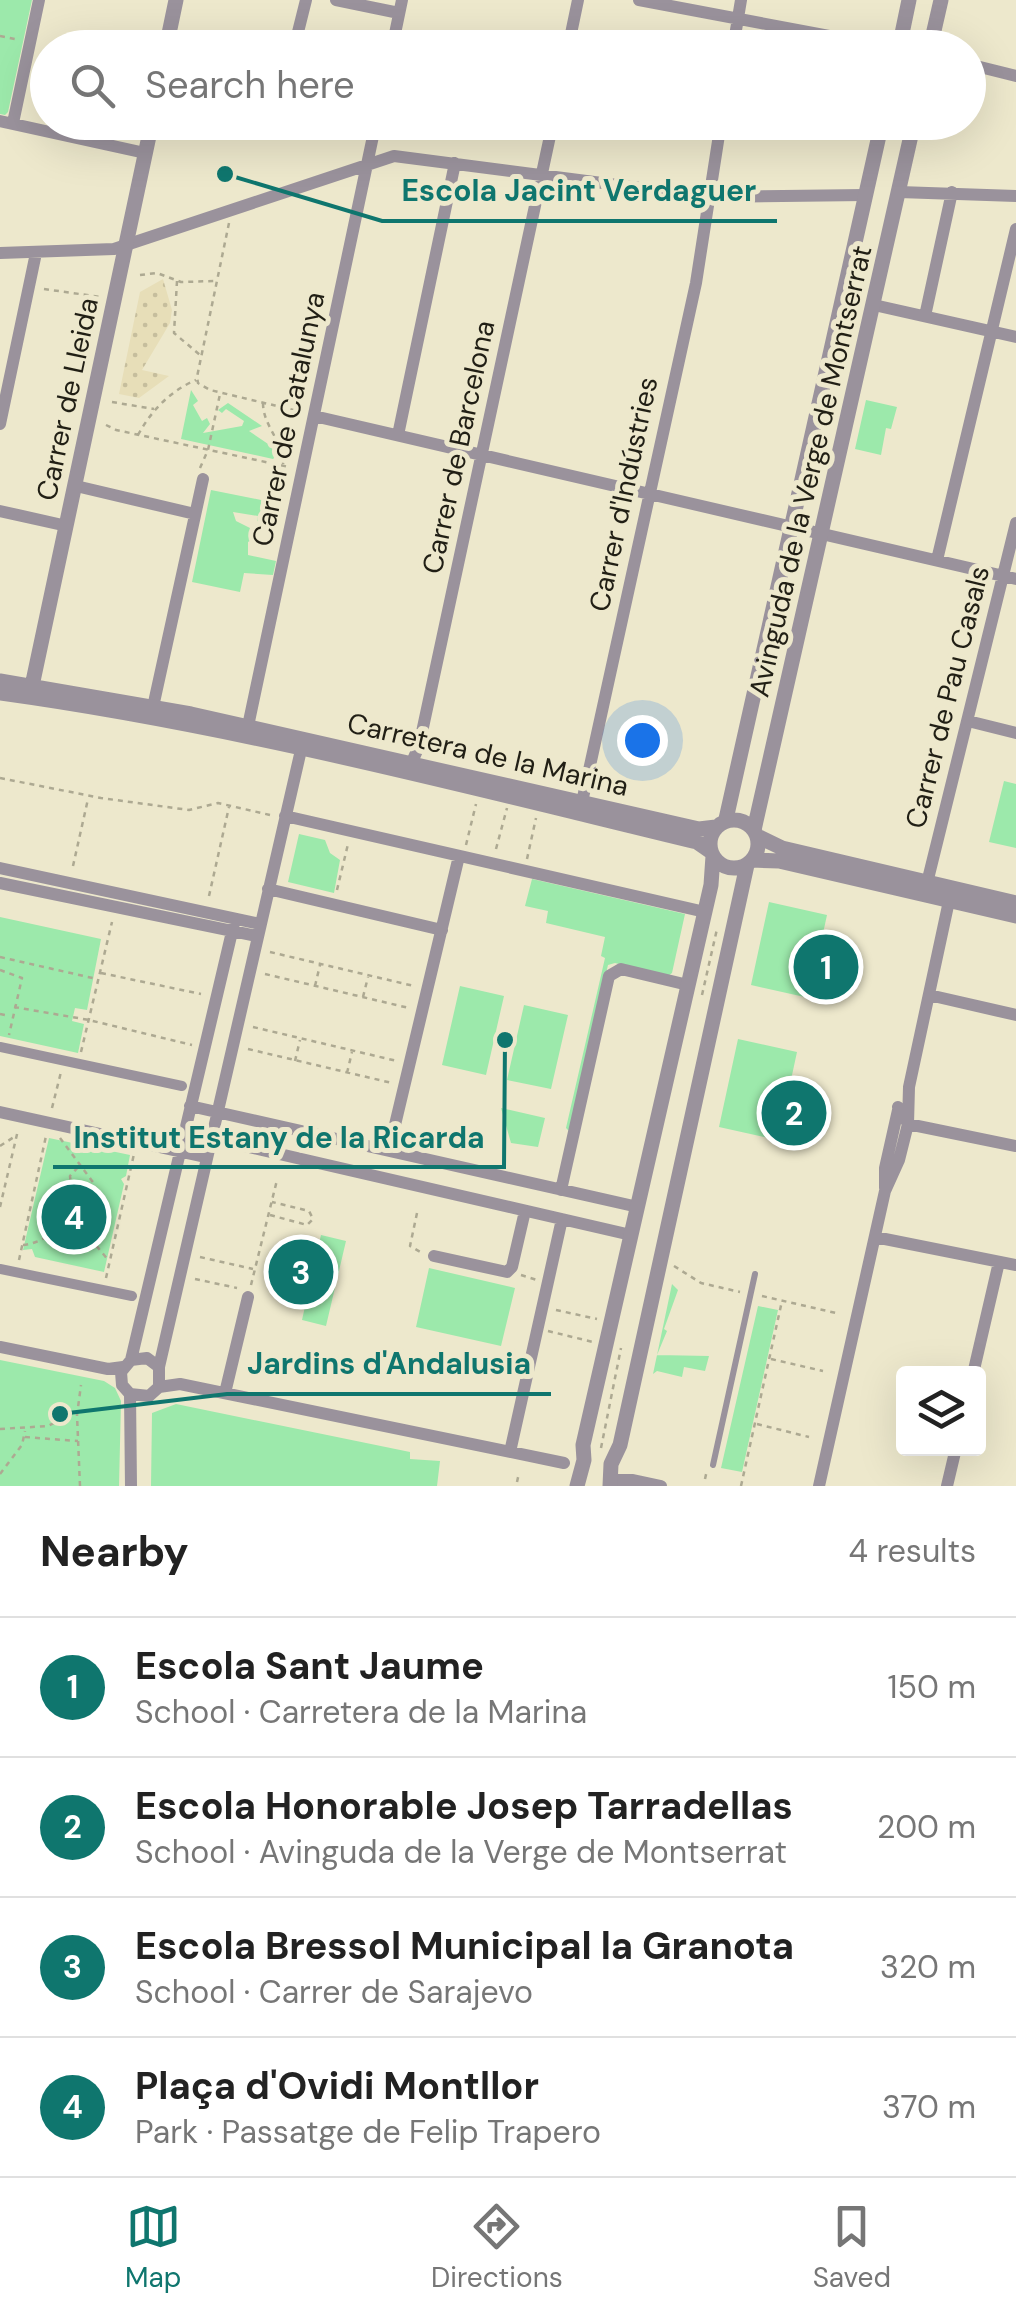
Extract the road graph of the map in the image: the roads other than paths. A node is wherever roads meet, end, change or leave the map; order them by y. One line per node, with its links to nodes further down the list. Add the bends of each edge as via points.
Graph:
1 (39, 0): 12 (street)
2 (176, 0): 13 (street)
3 (306, 0): 14 (street)
4 (336, 0): 10 (street)
5 (578, 0): 15 (street)
6 (638, 0): 11 (street)
7 (741, 0): 11 (street)
8 (909, 0): 18 (street)
9 (941, 0): 19 (street)
10 (400, 7)
11 (738, 18): 16 (street); 17 (street)
12 (31, 30)
13 (170, 30)
14 (298, 30)
15 (572, 30)
16 (736, 30)
17 (801, 30)
18 (901, 30)
19 (934, 30)
20 (30, 33): 23 (street)
21 (986, 68): 22 (street)
22 (1016, 76)
23 (6, 122)
24 (87, 140): 31 (street)
25 (148, 140): 31 (street, Carrer de Lleida)
26 (372, 140): 33 (street, Carrer de Catalunya)
27 (549, 140): 34 (street, Carrer de Barcelona)
28 (718, 140): 39 (street, Carrer d'Indústries)
29 (878, 140): 37 (street, Avinguda de la Verge de Montserrat)
30 (910, 140): 35 (street, Avinguda de la Verge de Montserrat)
31 (145, 153): 41 (street, Carrer de Lleida)
32 (455, 163): 33 (street, via 394,156); 34 (street); 50 (street)
33 (367, 166): 41 (street); 48 (street, Carrer de Catalunya)
34 (542, 175): 39 (street); 51 (street, Carrer de Barcelona)
35 (899, 192): 36 (street); 44 (street, Avinguda de la Verge de Montserrat)
36 (952, 192): 38 (street); 45 (street)
37 (865, 195): 39 (street); 59 (street, Avinguda de la Verge de Montserrat)
38 (1016, 196)
39 (710, 197): 54 (street, Carrer d'Indústries)
40 (1016, 229): 46 (street)
41 (124, 246): 43 (street); 53 (street, Carrer de Lleida)
42 (0, 253): 43 (street)
43 (36, 253): 49 (street)
44 (874, 306): 45 (street); 60 (street, Avinguda de la Verge de Montserrat)
45 (925, 316): 46 (street)
46 (993, 332): 47 (street); 61 (street)
47 (1016, 336)
48 (312, 415): 50 (street); 68 (street, Carrer de Catalunya)
49 (0, 424)
50 (398, 434): 51 (street)
51 (482, 454): 54 (street); 72 (street, Carrer de Barcelona)
52 (200, 479): 56 (street)
53 (76, 486): 56 (street); 58 (street, Carrer de Lleida)
54 (648, 494): 59 (street); 74 (street, Carrer d'Indústries)
55 (0, 510): 58 (street)
56 (195, 514): 66 (street)
57 (1016, 523): 62 (street, Carrer de Pau Casals)
58 (66, 526): 65 (street, Carrer de Lleida)
59 (791, 526): 60 (street); 76 (street, Avinguda de la Verge de Montserrat)
60 (823, 533): 61 (street); 77 (street, Avinguda de la Verge de Montserrat)
61 (937, 560): 62 (street)
62 (1009, 577): 67 (street, Carrer de Pau Casals)
63 (0, 681): 65 (street, Carretera de la Marina)
64 (0, 693): 65 (street, Carretera de la Marina)
65 (29, 694): 66 (street, Carretera de la Marina); 70 (street, Carretera de la Marina)
66 (152, 707): 68 (street, Carretera de la Marina)
67 (968, 721): 69 (street); 83 (street, Carrer de Pau Casals)
68 (248, 726): 70 (street); 72 (street, Carretera de la Marina)
69 (1016, 733)
70 (261, 742): 71 (street, Carretera de la Marina)
71 (301, 750): 73 (street, Carretera de la Marina); 75 (street)
72 (412, 762): 73 (street); 74 (street, Carretera de la Marina)
73 (396, 771): 78 (street, Carretera de la Marina, via 697,842)
74 (582, 802): 76 (street, Carretera de la Marina, via 698,828)
75 (278, 815): 79 (street); 84 (street)
76 (721, 823): 77 (street, via 745,822); 78 (street, via 710,838)
77 (756, 833): 80 (street, via 758,849); 83 (street, via 782,848)
78 (712, 853): 80 (street, via 728,867); 87 (street)
79 (458, 854): 87 (street); 91 (street)
80 (749, 863): 85 (street, via 780,861); 133 (street)
81 (0, 868): 89 (street)
82 (0, 882): 89 (street)
83 (927, 883): 86 (street)
84 (268, 889): 90 (street); 91 (street)
85 (949, 901): 88 (street); 93 (street)
86 (1016, 903)
87 (705, 912): 92 (street)
88 (1016, 916)
89 (234, 924): 90 (street); 98 (street)
90 (258, 930): 101 (street)
91 (442, 930): 106 (street)
92 (688, 985): 108 (street, via 621,969 609,976); 110 (street)
93 (929, 995): 94 (street); 97 (street)
94 (1016, 1015)
95 (0, 1047): 96 (street)
96 (182, 1086)
97 (909, 1087): 99 (street); 102 (street)
98 (190, 1106): 101 (street); 105 (street)
99 (898, 1107): 102 (street); 109 (street)
100 (0, 1112): 105 (street)
101 (216, 1112): 103 (street); 106 (street)
102 (908, 1124): 104 (street); 109 (street)
103 (210, 1138): 107 (street); 111 (street)
104 (1016, 1146)
105 (178, 1150): 107 (street); 124 (street)
106 (389, 1150): 108 (street)
107 (206, 1157): 125 (street)
108 (560, 1190): 110 (street)
109 (885, 1191): 114 (street)
110 (638, 1207): 113 (street)
111 (526, 1211): 112 (street); 115 (street, via 510,1270)
112 (562, 1219): 113 (street); 129 (street)
113 (631, 1235): 132 (street)
114 (875, 1236): 116 (street); 136 (street)
115 (434, 1256)
116 (1000, 1262): 117 (street); 123 (street)
117 (1016, 1265)
118 (0, 1269): 120 (street)
119 (755, 1274): 131 (lane)
120 (132, 1296)
121 (248, 1297): 127 (street)
122 (0, 1347): 124 (street)
123 (976, 1366)
124 (125, 1369): 125 (street, via 146,1358); 126 (street)
125 (157, 1381): 126 (street); 127 (street); 128 (street)
126 (130, 1394): 128 (street)
127 (226, 1394): 129 (street)
128 (132, 1421): 134 (street)
129 (510, 1452): 132 (street)
130 (954, 1456): 137 (street)
131 (713, 1464)
132 (579, 1472): 133 (street, via 600,1456)
133 (610, 1477): 135 (street)
134 (131, 1486)
135 (661, 1486)
136 (819, 1486)
137 (947, 1486)

